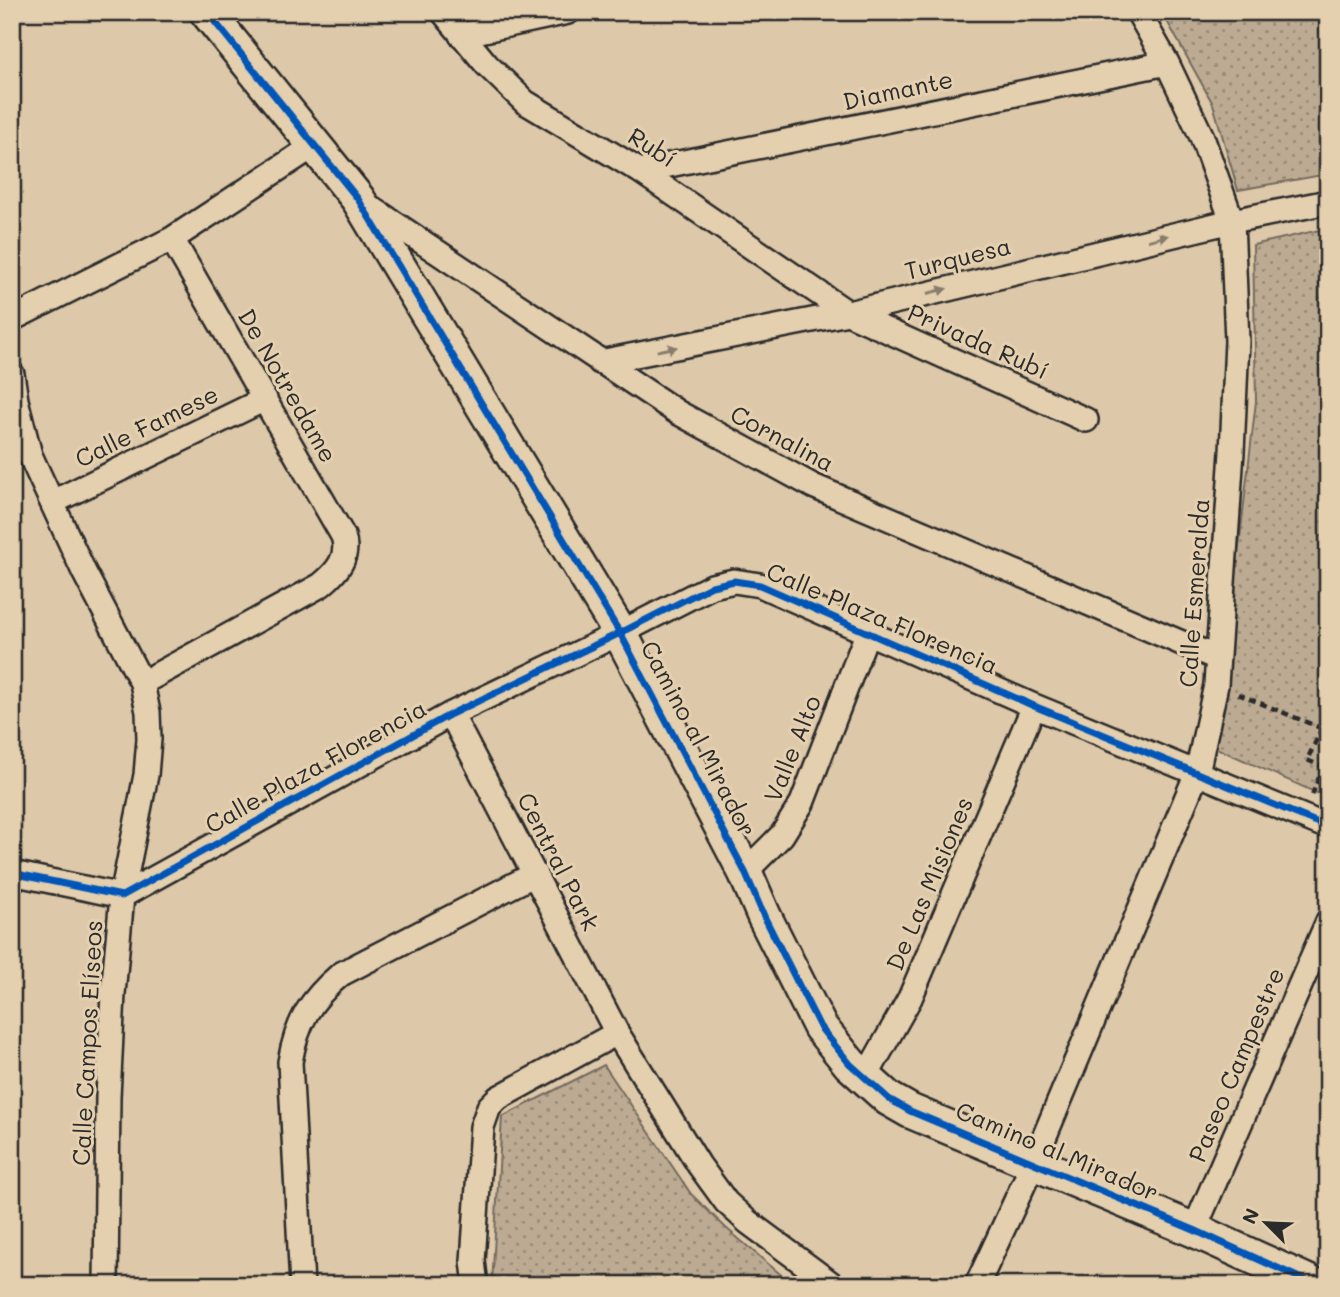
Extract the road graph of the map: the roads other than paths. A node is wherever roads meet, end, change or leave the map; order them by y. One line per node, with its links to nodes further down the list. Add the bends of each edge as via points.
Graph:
1 (207, 12): 7 (street, Camino al Mirador)
2 (443, 12): 5 (street, Rubí)
3 (568, 12): 5 (street)
4 (1138, 12): 6 (street, Calle Esmeralda)
5 (461, 35): 8 (street, Rubí, via 525,102)
6 (1167, 63): 8 (street, Diamante); 11 (street, Calle Esmeralda, via 1202,137)
7 (315, 145): 9 (street, Camino al Mirador); 12 (street)
8 (640, 171): 13 (street, Rubí)
9 (358, 200): 15 (street, Cornalina); 21 (street, Camino al Mirador)
10 (1328, 202): 11 (street, Turquesa)
11 (1232, 220): 13 (street, Turquesa, one-way to 11); 22 (street, Calle Esmeralda, via 1237,341)
12 (172, 239): 14 (street); 17 (street, De Notredame)
13 (848, 313): 15 (street, Turquesa, one-way to 13); 18 (street, Privada Rubí)
14 (12, 319)
15 (600, 362): 22 (street, Cornalina, via 677,412 813,486)
16 (12, 374): 19 (street, Calle Campos Elíseos, via 30,455)
17 (265, 399): 19 (street, Calle Famese); 23 (street, De Notredame, via 343,536 346,552 342,563 321,585)
18 (1086, 420)
19 (53, 502): 23 (street, Calle Campos Elíseos)
20 (868, 631): 21 (street, Calle Plaza Florencia, via 760,585 734,581 712,586); 24 (street, Calle Plaza Florencia); 28 (street, Valle Alto, via 797,813)
21 (620, 633): 25 (street, Calle Plaza Florencia); 28 (street, Camino al Mirador)
22 (1217, 658): 26 (street, Calle Esmeralda, via 1216,685)
23 (142, 683): 31 (street, Calle Campos Elíseos, via 148,712 147,763)
24 (1034, 706): 26 (street, Calle Plaza Florencia); 34 (street, De Las Misiones, via 910,998)
25 (451, 714): 30 (street, Central Park); 31 (street, Calle Plaza Florencia)
26 (1197, 773): 27 (street, Calle Plaza Florencia); 35 (street, Calle Esmeralda)
27 (1328, 827)
28 (745, 872): 34 (street, Camino al Mirador, via 812,1014)
29 (12, 873): 31 (street)
30 (535, 874): 33 (street, Central Park); 38 (street, via 341,974 320,991 304,1015 290,1062)
31 (122, 896): 37 (street, Calle Campos Elíseos, via 108,1097)
32 (1328, 921): 36 (street, Paseo Campestre)
33 (617, 1034): 39 (street, via 489,1107 480,1146 473,1261); 40 (street, Central Park, via 726,1202)
34 (864, 1078): 35 (street, Camino al Mirador, via 910,1111)
35 (1033, 1164): 36 (street, Camino al Mirador); 41 (street, Calle Esmeralda)
36 (1194, 1230): 42 (street, Camino al Mirador)
37 (106, 1285)
38 (302, 1285)
39 (476, 1285)
40 (833, 1285)
41 (977, 1285)
42 (1315, 1285)

